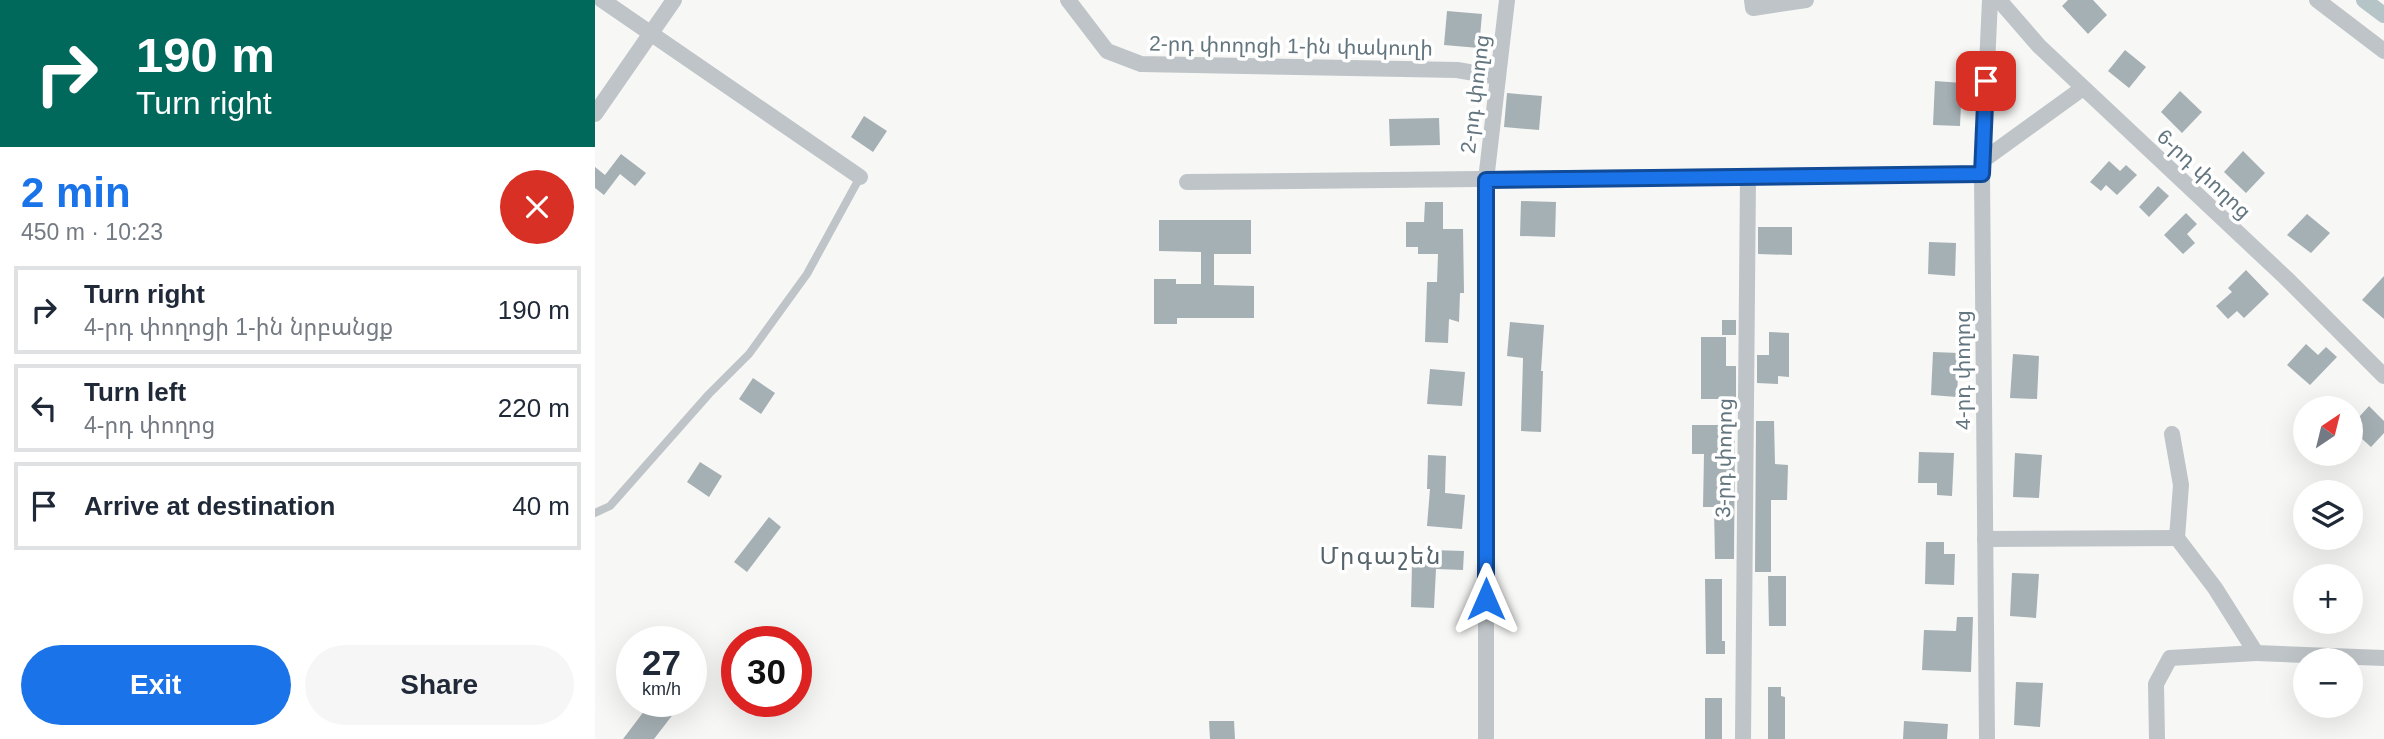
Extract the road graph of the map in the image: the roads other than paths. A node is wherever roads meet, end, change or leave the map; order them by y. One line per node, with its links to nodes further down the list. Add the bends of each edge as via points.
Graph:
1 (602, 0): 10 (street)
2 (674, 0): 10 (street)
3 (1068, 0): 12 (street, 2-րդ փողոցի 1-ին փակուղի, via 1107,51 1141,64 1457,70)
4 (1507, 0): 12 (street, 2-րդ փողոց)
5 (1752, 0): 6 (street, via 1753,8)
6 (1806, 0)
7 (1990, 0): 15 (street, 4-րդ փողոց)
8 (1999, 0): 13 (street, 6-րդ փողոց)
9 (2316, 0): 11 (street)
10 (652, 34): 14 (street); 16 (street)
11 (2384, 51)
12 (1498, 77): 18 (street, 2-րդ փողոց)
13 (2083, 88): 15 (street); 20 (street, 6-րդ փողոց)
14 (595, 114)
15 (1982, 168): 17 (street); 24 (street, 4-րդ փողոց)
16 (860, 177): 22 (lane, via 807,274 748,354 610,506)
17 (1748, 177): 18 (street); 28 (street, 3-րդ փողոց)
18 (1486, 180): 19 (street); 27 (street, 2-րդ փողոց)
19 (1187, 182)
20 (2384, 376)
21 (2172, 434): 23 (street, via 2181,485)
22 (595, 513)
23 (2178, 538): 24 (street); 25 (street)
24 (1985, 539): 29 (street, 4-րդ փողոց)
25 (2256, 653): 26 (street); 30 (street, via 2170,658 2156,684)
26 (2384, 658)
27 (1486, 739)
28 (1743, 739)
29 (1986, 739)
30 (2157, 739)

